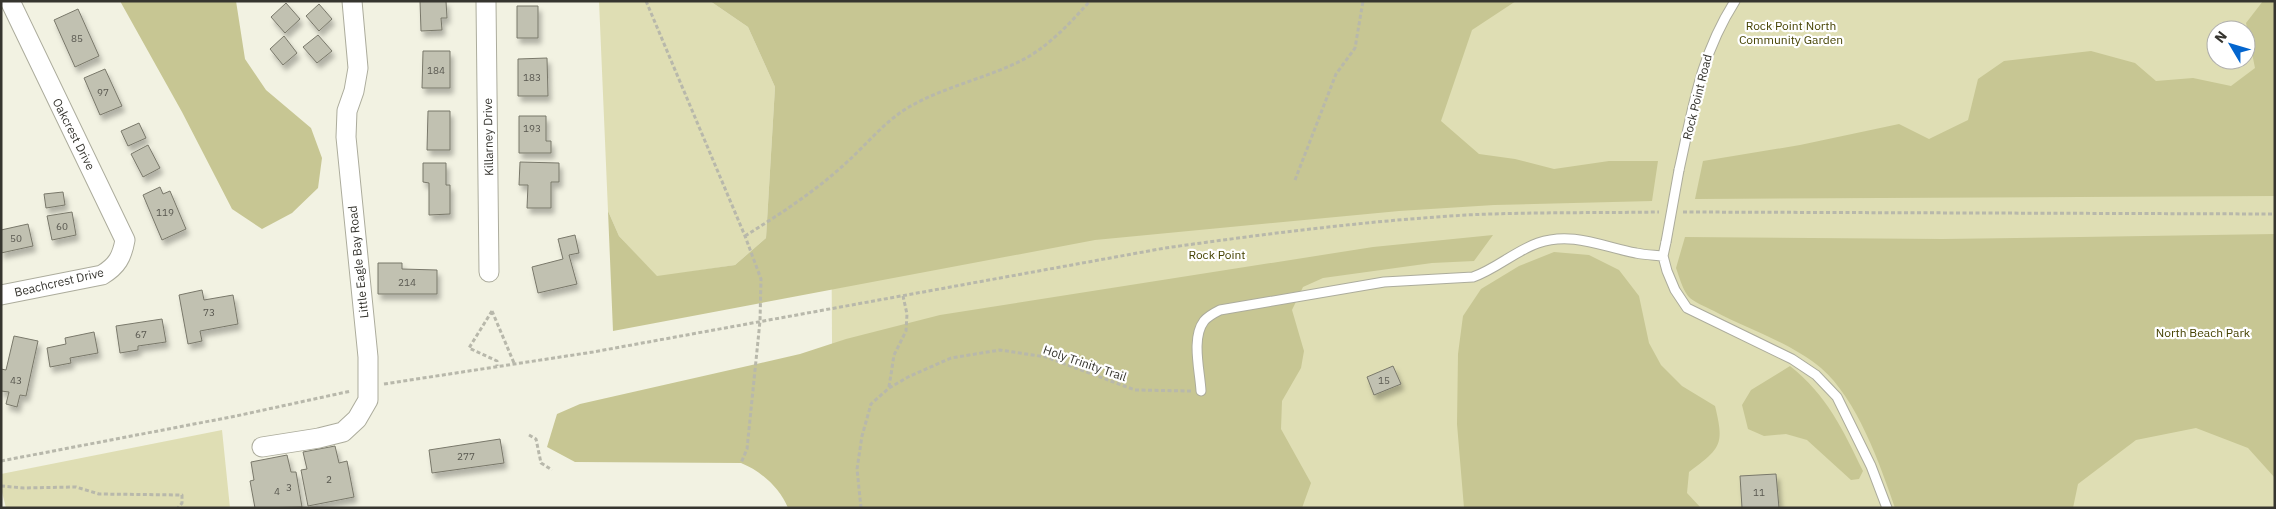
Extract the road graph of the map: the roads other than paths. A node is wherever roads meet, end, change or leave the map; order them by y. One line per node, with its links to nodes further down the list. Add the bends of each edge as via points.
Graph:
1 (10, 1): 6 (street, Oakcrest Drive, via 125,240 123,254)
2 (352, 1): 10 (street, Little Eagle Bay Road, via 358,68 346,111 346,137 368,357 368,400 357,419 342,432)
3 (486, 1): 7 (street, Killarney Drive)
4 (1735, 1): 5 (lane, Rock Point Road, bridge, via 1705,59)
5 (1663, 256): 9 (lane, via 1635,253 1574,238 1547,240 1473,277 1384,282 1220,310 1204,321 1199,330); 11 (lane, via 1675,290 1687,308 1792,359 1816,375 1837,397 1871,466)
6 (115, 267): 8 (street, Beachcrest Drive, via 102,275)
7 (489, 272)
8 (1, 295)
9 (1201, 391)
10 (262, 447)
11 (1887, 508)

